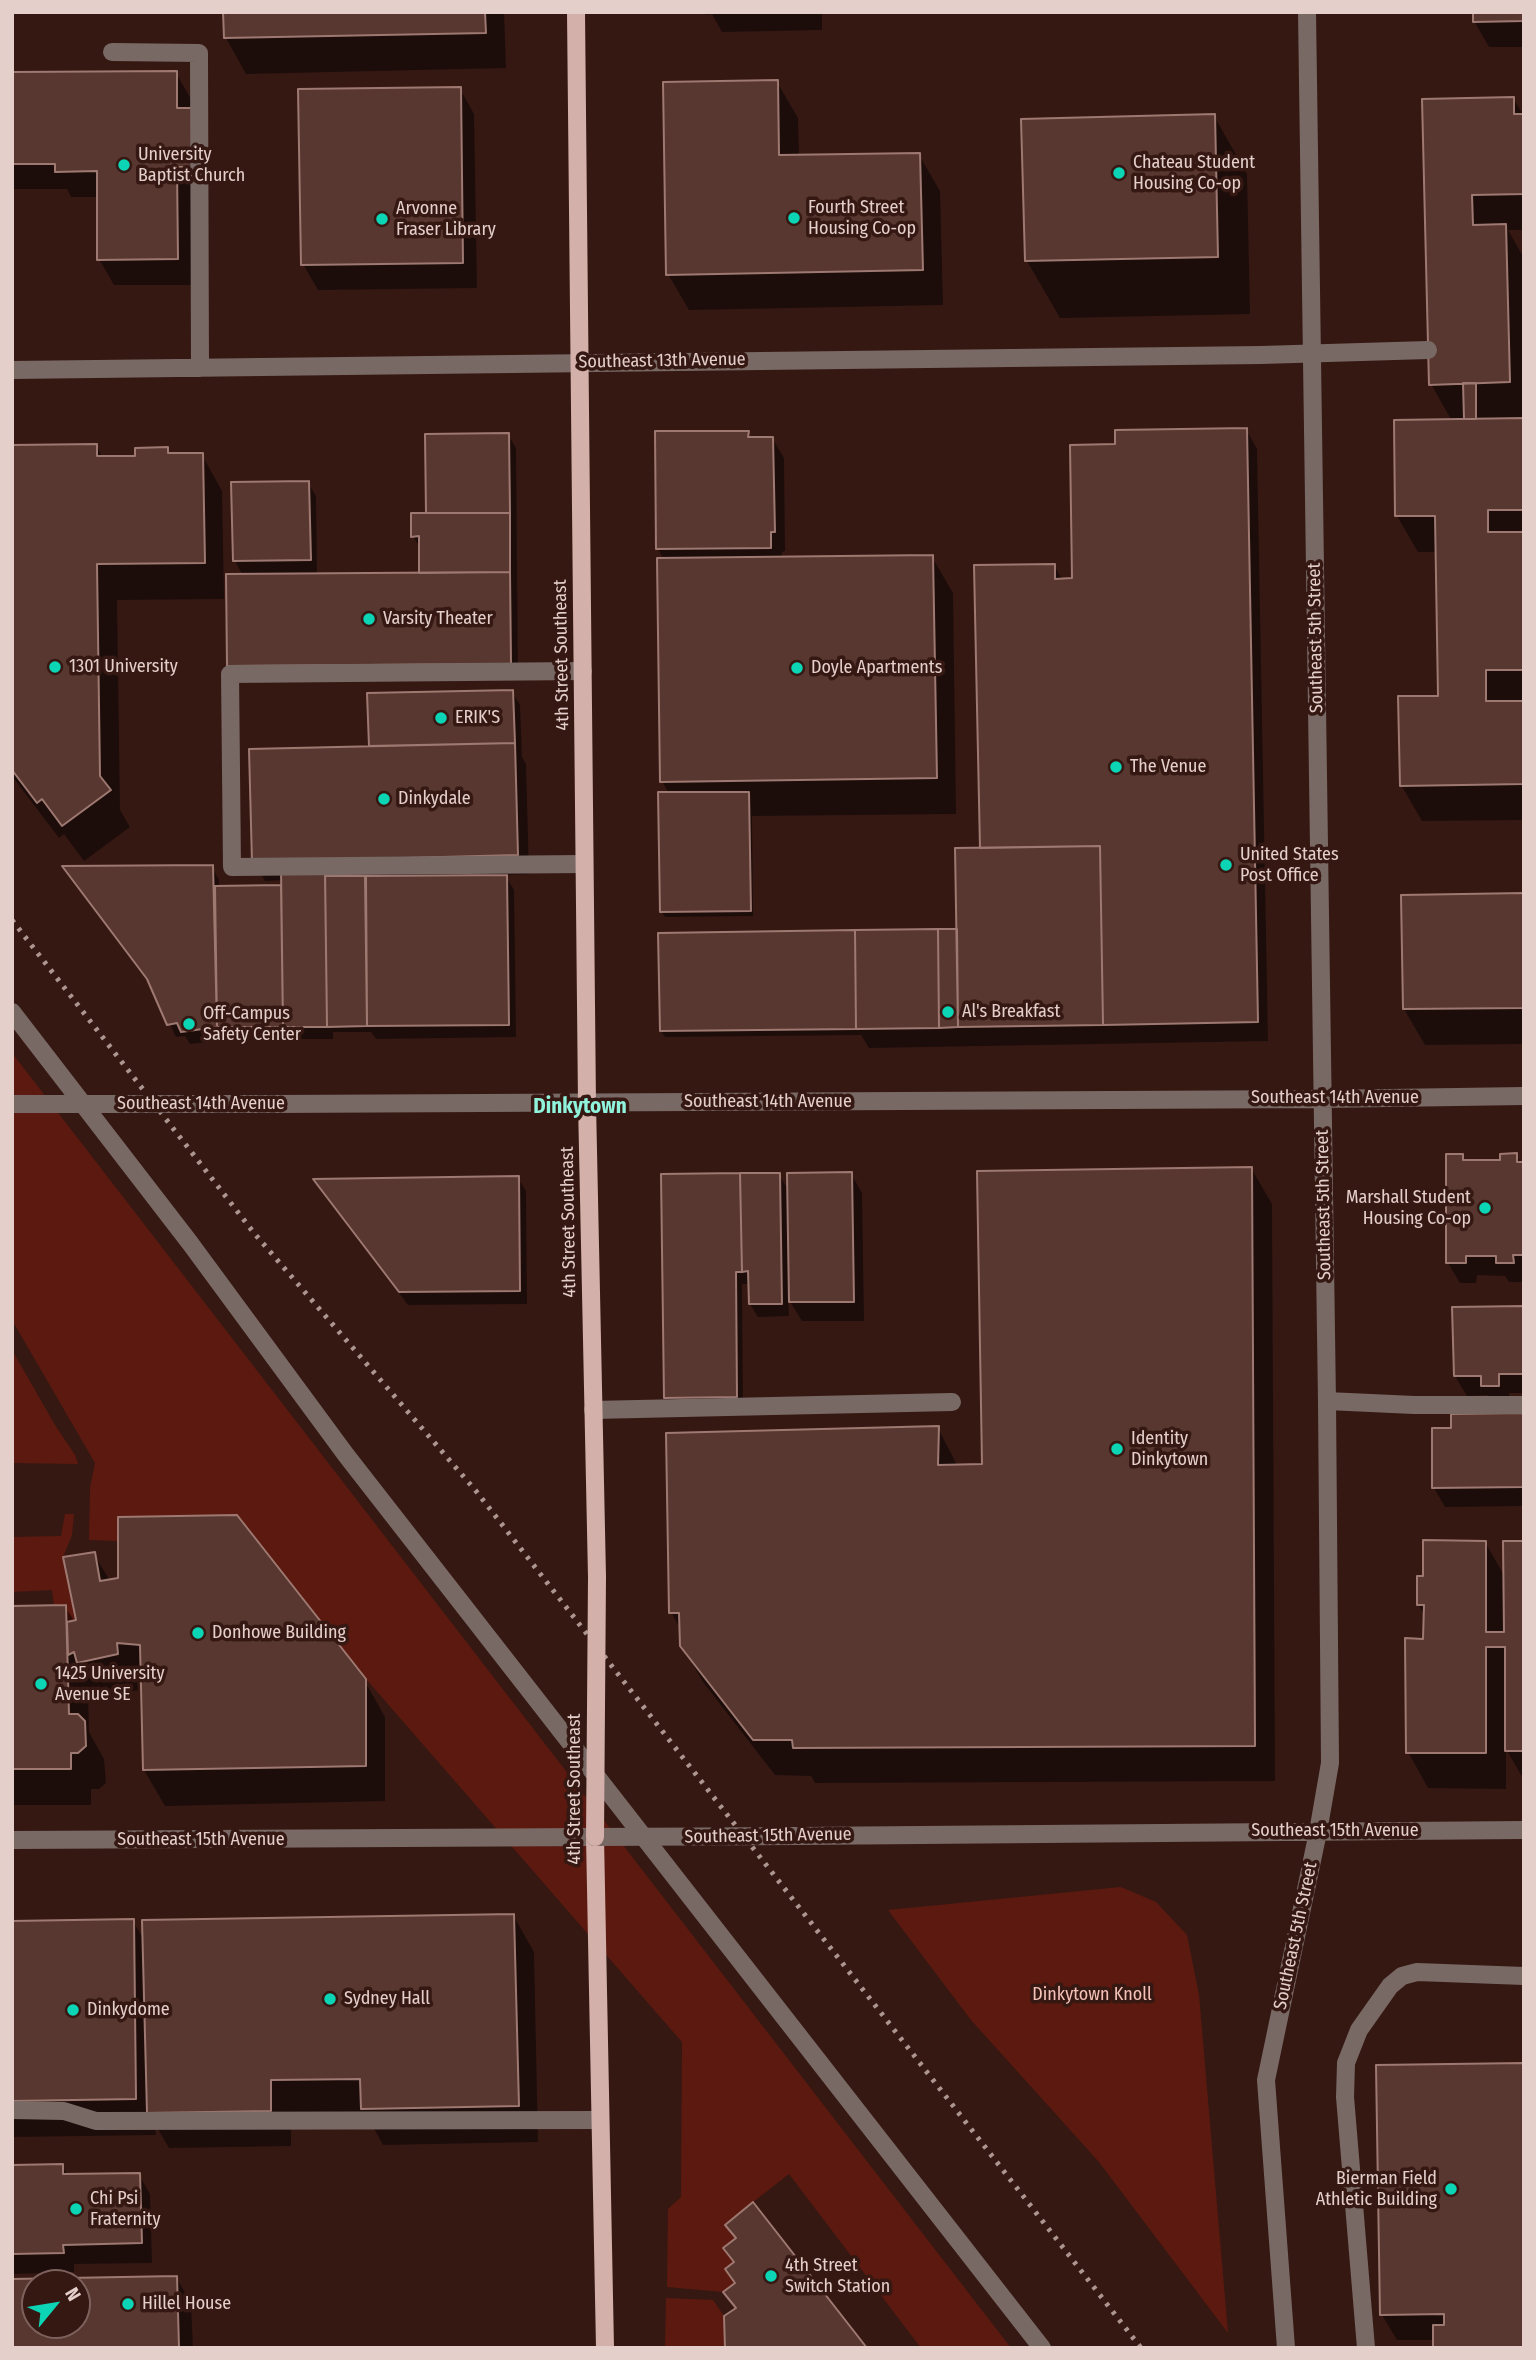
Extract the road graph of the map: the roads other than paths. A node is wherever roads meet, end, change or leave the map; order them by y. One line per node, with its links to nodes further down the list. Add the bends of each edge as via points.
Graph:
1 (576, 12): 6 (main road, 4th Street Southeast)
2 (1307, 12): 5 (street, Southeast 5th Street)
3 (112, 51): 7 (street, via 199,53)
4 (1428, 350): 5 (street, Southeast 13th Avenue)
5 (1311, 354): 6 (street, Southeast 13th Avenue); 13 (street, Southeast 5th Street)
6 (579, 362): 7 (street, Southeast 13th Avenue); 9 (main road, 4th Street Southeast)
7 (200, 368): 8 (street, Southeast 13th Avenue)
8 (12, 370)
9 (583, 671): 10 (main road, 4th Street Southeast); 10 (street, via 230,674 232,867)
10 (584, 864): 14 (main road, 4th Street Southeast)
11 (12, 1012): 28 (street, via 346,1455)
12 (1524, 1096): 13 (street, Southeast 14th Avenue)
13 (1322, 1099): 14 (street, Southeast 14th Avenue); 16 (street, Southeast 5th Street)
14 (587, 1103): 15 (street, Southeast 14th Avenue, bridge); 19 (main road, 4th Street Southeast)
15 (12, 1104)
16 (1328, 1401): 18 (street); 21 (street, Southeast 5th Street, via 1330,1763)
17 (952, 1402): 19 (street)
18 (1524, 1405)
19 (593, 1410): 22 (main road, 4th Street Southeast, bridge)
20 (1524, 1830): 21 (street, Southeast 15th Avenue)
21 (1318, 1832): 22 (street, Southeast 15th Avenue, bridge); 29 (street, Southeast 5th Street, via 1266,2080)
22 (595, 1838): 23 (street, Southeast 15th Avenue); 26 (main road, 4th Street Southeast)
23 (12, 1840)
24 (1524, 1976): 30 (street, via 1417,1972 1402,1976 1359,2030 1346,2063 1345,2097)
25 (12, 2110): 26 (street, via 64,2111 96,2121)
26 (600, 2120): 27 (main road, 4th Street Southeast)
27 (604, 2348)
28 (1042, 2348)
29 (1286, 2348)
30 (1366, 2348)

